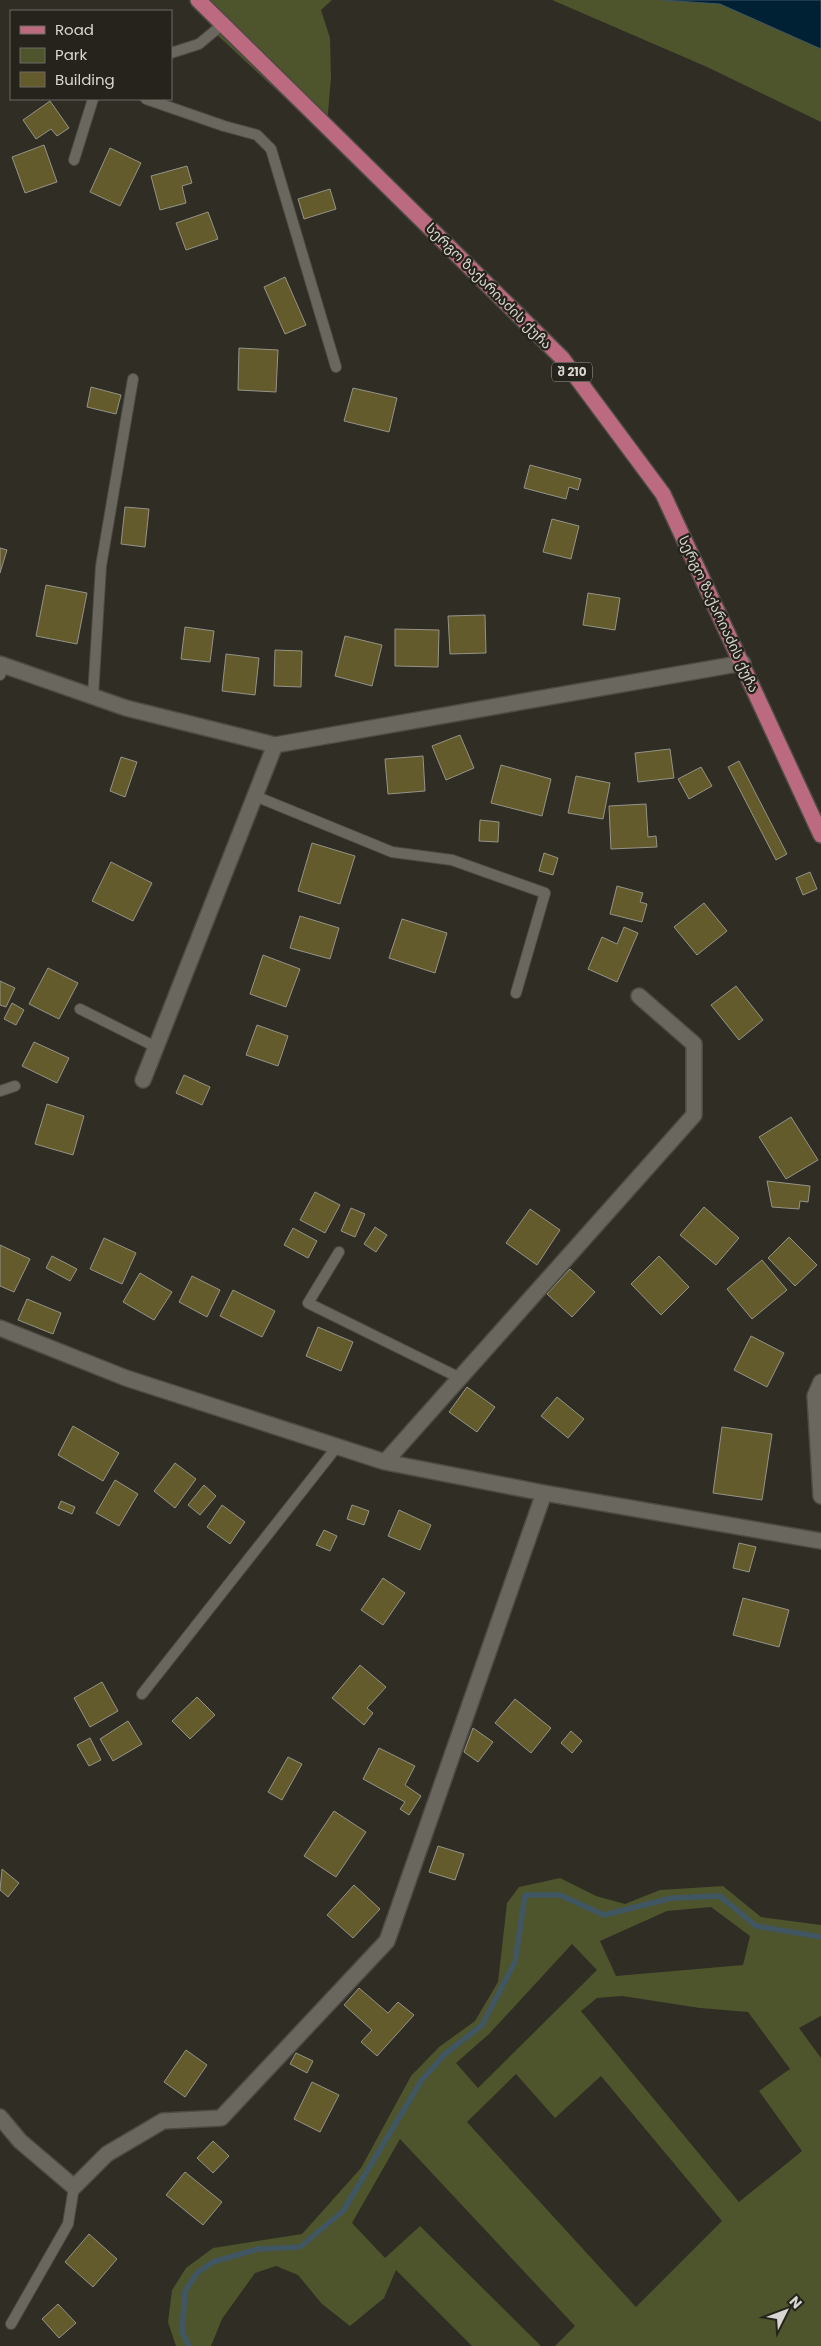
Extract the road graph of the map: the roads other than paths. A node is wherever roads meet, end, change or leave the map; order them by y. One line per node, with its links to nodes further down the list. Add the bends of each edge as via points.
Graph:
1 (198, 0): 2 (main road, სერგო ზაქარიაძის ქუჩა / შ 210)
2 (223, 24): 3 (lane, via 200,44); 9 (main road, სერგო ზაქარიაძის ქუჩა / შ 210, via 562,358 663,494)
3 (172, 53)
4 (94, 100): 6 (lane)
5 (149, 100): 7 (lane, via 257,135 271,149)
6 (74, 160)
7 (336, 368)
8 (133, 380): 11 (lane, via 101,566)
9 (743, 663): 12 (street); 14 (main road, სერგო ზაქარიაძის ქუჩა / შ 210)
10 (1, 668): 11 (street)
11 (93, 696): 12 (street, via 126,708)
12 (275, 745): 13 (street)
13 (255, 796): 15 (lane, via 392,852 452,860 545,893); 18 (street)
14 (821, 835)
15 (516, 993)
16 (639, 996): 24 (street, via 694,1044 694,1115)
17 (80, 1009): 18 (lane)
18 (156, 1047): 19 (street)
19 (143, 1080)
20 (16, 1086): 21 (lane)
21 (0, 1090)
22 (339, 1252): 24 (lane, via 308,1303)
23 (0, 1328): 26 (street, via 126,1378)
24 (460, 1378): 27 (street)
25 (821, 1382): 29 (street, via 815,1396)
26 (336, 1448): 27 (street); 31 (lane)
27 (385, 1462): 28 (street)
28 (544, 1493): 30 (street); 33 (street, via 387,1941 221,2118 163,2121 107,2154)
29 (821, 1496)
30 (821, 1541)
31 (142, 1694)
32 (0, 2117): 33 (street, via 20,2141)
33 (74, 2187): 34 (lane, via 68,2224)
34 (11, 2324)

